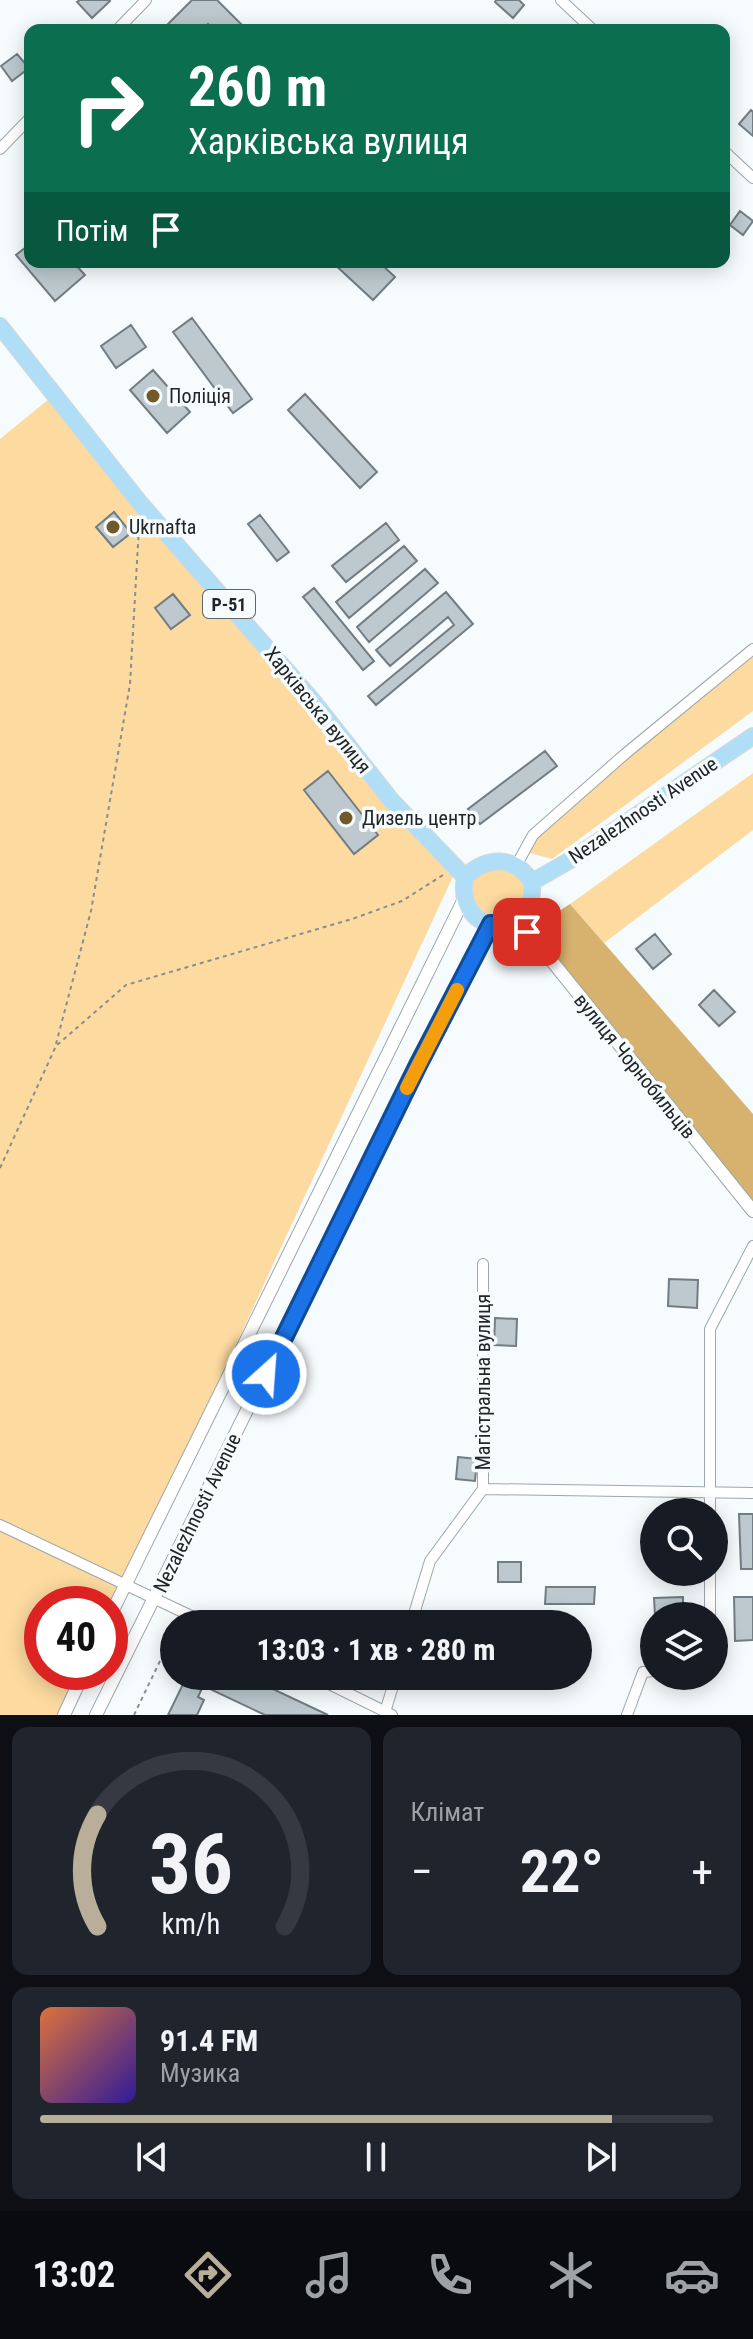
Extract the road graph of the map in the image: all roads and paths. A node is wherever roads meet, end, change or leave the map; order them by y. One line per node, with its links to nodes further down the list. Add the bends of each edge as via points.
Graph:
1 (561, 0): 4 (street)
2 (139, 2): 3 (street)
3 (122, 24)
4 (587, 24)
5 (24, 124): 6 (street)
6 (0, 149)
7 (730, 157): 8 (street)
8 (753, 178)
9 (0, 326): 10 (main road, Харківська вулиця / Р-51)
10 (140, 503): 14 (main road, Харківська вулиця / Р-51, via 313,701 391,800); 19 (path, via 130,684 91,911)
11 (753, 649): 13 (street, via 533,835)
12 (751, 740): 15 (main road, Nezalezhnosti Avenue)
13 (516, 866): 14 (main road, via 496,860); 15 (main road)
14 (459, 872): 16 (main road); 19 (path, via 352,919 126,985)
15 (532, 882): 17 (main road, via 529,906)
16 (464, 899): 18 (main road, via 472,915); 29 (street, Nezalezhnosti Avenue)
17 (518, 919): 18 (main road); 21 (street, вулиця Чорнобильців)
18 (491, 924): 30 (street, Nezalezhnosti Avenue)
19 (56, 1046): 20 (path)
20 (0, 1168)
21 (753, 1211)
22 (753, 1246): 25 (street, via 710,1329)
23 (483, 1264): 24 (street, Магістральна вулиця)
24 (483, 1489): 25 (street); 32 (street, Магістральна вулиця, via 430,1561)
25 (710, 1493): 26 (street); 27 (street)
26 (753, 1493)
27 (710, 1498)
28 (0, 1525): 29 (street)
29 (125, 1584): 30 (street)
30 (155, 1598): 31 (street); 40 (street, Nezalezhnosti Avenue)
31 (179, 1610)
32 (415, 1610)
33 (160, 1661): 41 (path)
34 (640, 1680): 42 (street)
35 (76, 1690): 39 (street)
36 (341, 1690): 38 (street)
37 (393, 1690): 38 (street)
38 (388, 1714)
39 (64, 1715)
40 (96, 1715)
41 (134, 1715)
42 (627, 1715)

